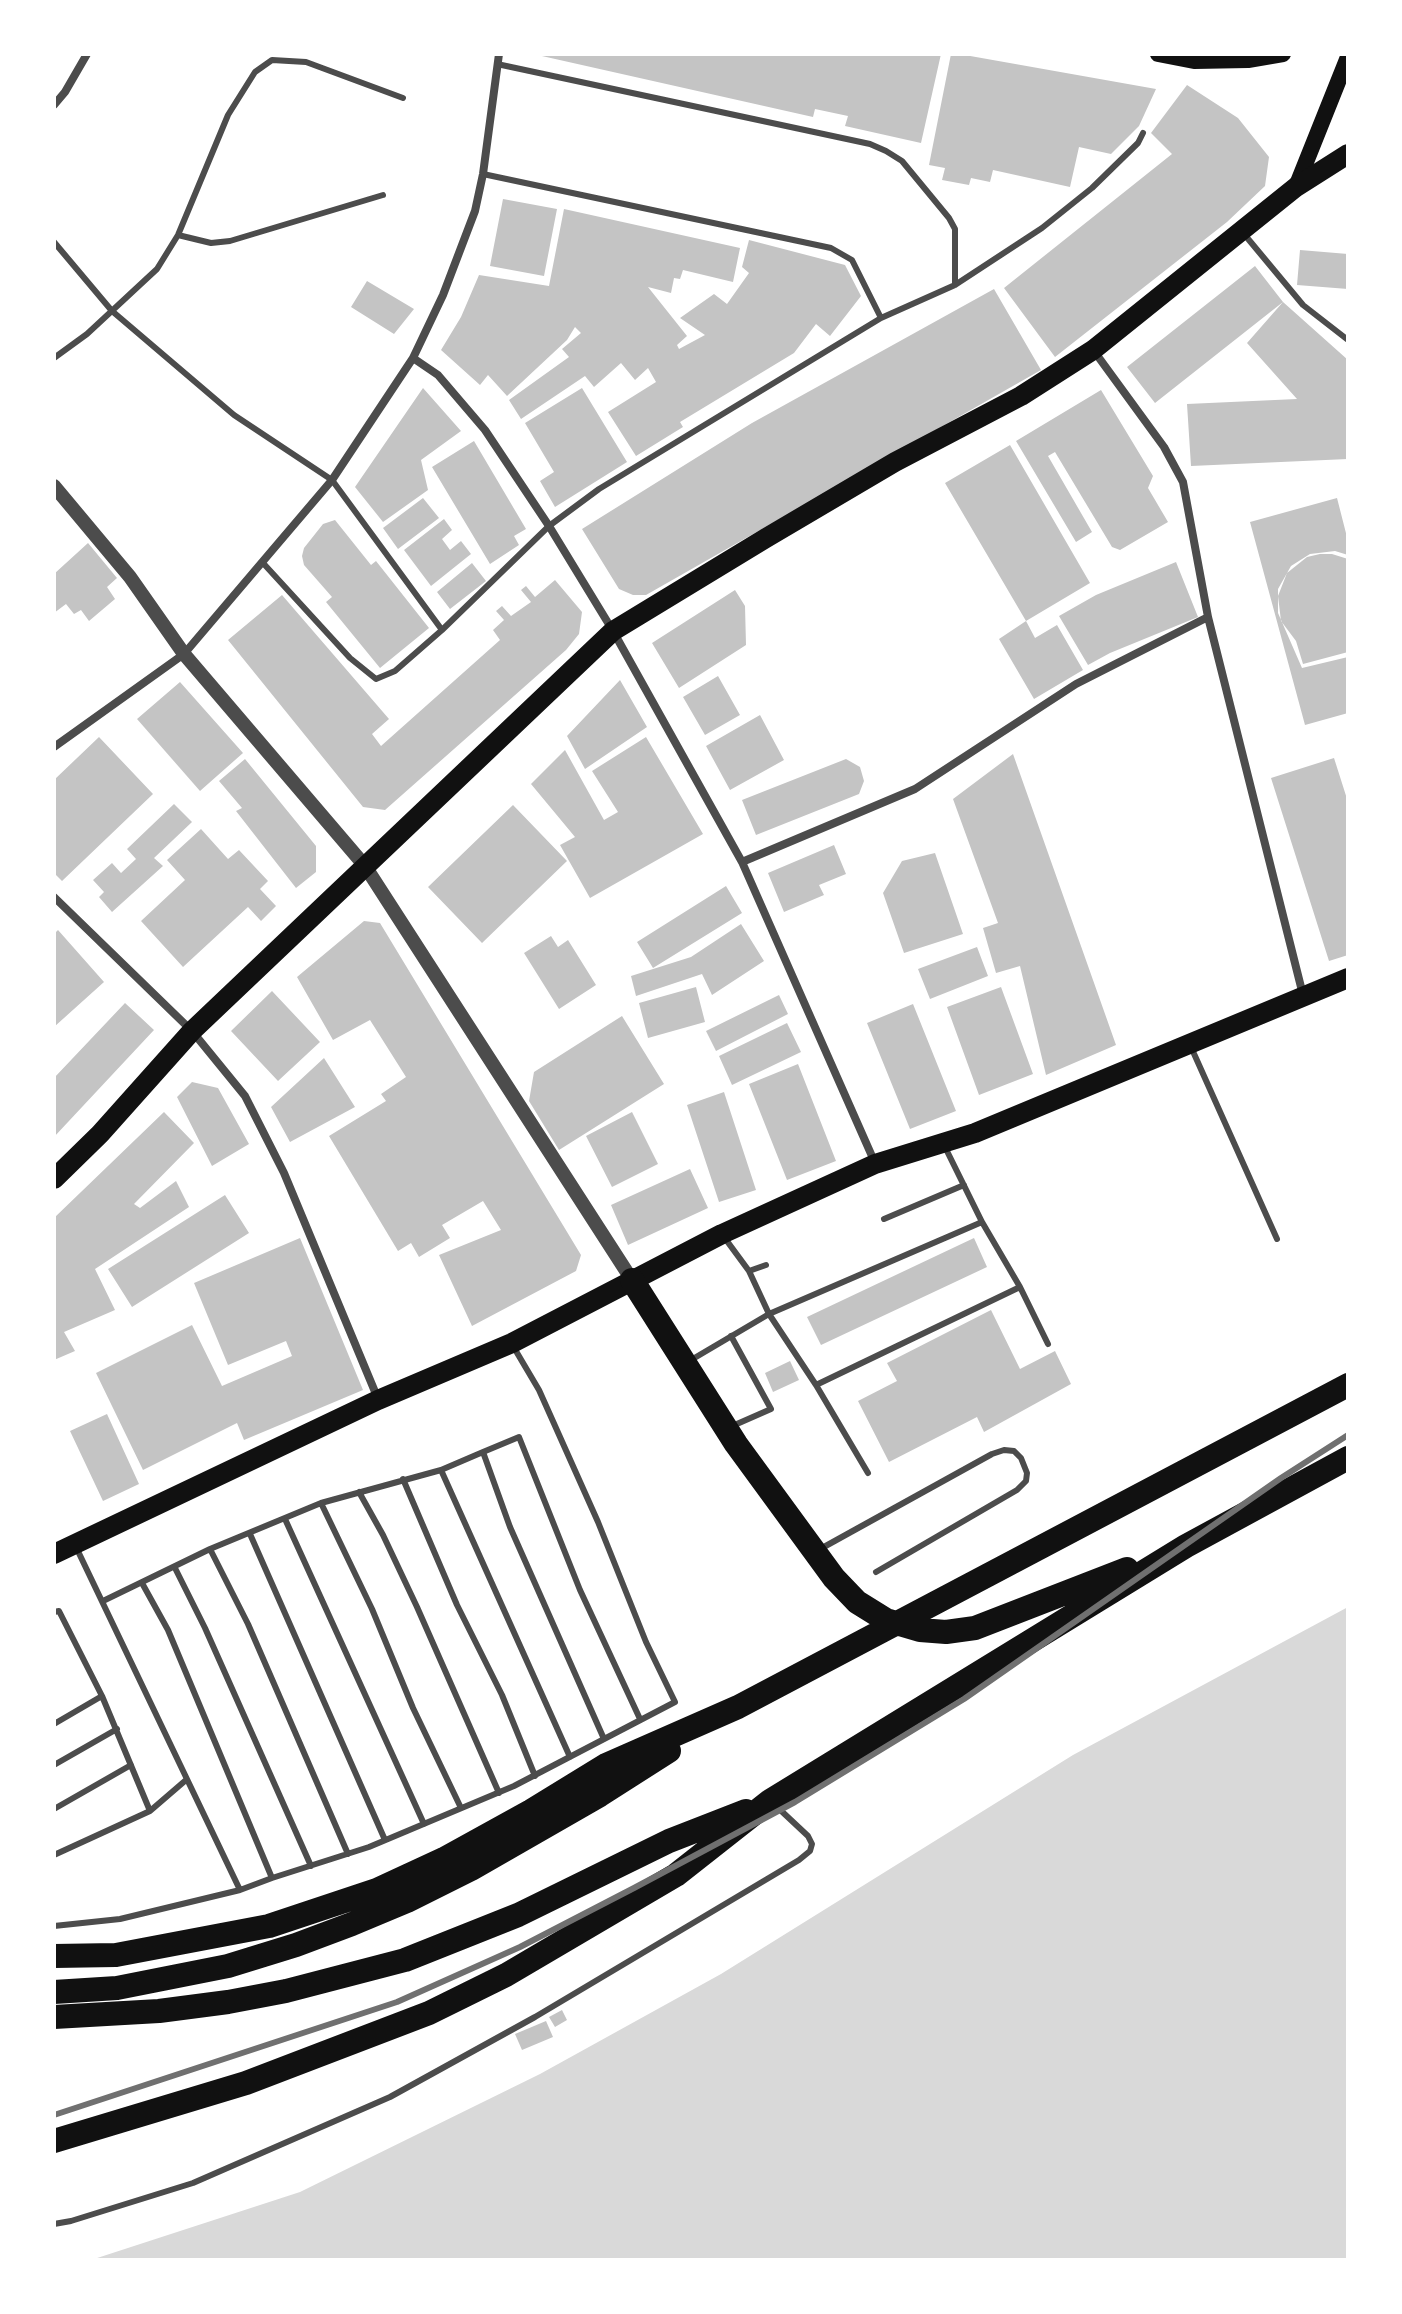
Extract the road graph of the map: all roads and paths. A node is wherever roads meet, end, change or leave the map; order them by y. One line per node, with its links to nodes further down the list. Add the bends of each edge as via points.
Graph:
1 (87, 54): 8 (street)
2 (499, 54): 6 (street)
3 (1158, 54): 4 (main road, via 1194,61)
4 (1283, 54)
5 (1348, 57): 12 (main road)
6 (497, 64): 11 (street); 17 (lane, via 886,151 902,161 955,229)
7 (403, 98): 15 (lane, via 306,62 272,60 255,72 228,115)
8 (54, 105)
9 (1143, 133): 17 (lane, via 1092,188)
10 (1348, 154): 12 (main road)
11 (483, 174): 19 (lane, via 831,248 852,260); 23 (street, via 464,243)
12 (1296, 187): 14 (main road)
13 (383, 195): 15 (lane, via 230,241 211,243)
14 (1242, 232): 20 (lane, via 1303,305); 21 (main road)
15 (178, 235): 18 (lane, via 157,269)
16 (54, 242): 18 (lane)
17 (955, 285): 19 (lane)
18 (112, 311): 22 (lane); 24 (lane, via 234,415)
19 (881, 318): 26 (lane, via 599,489)
20 (1348, 340)
21 (1093, 350): 28 (street, via 1164,447 1183,482); 30 (main road)
22 (54, 358)
23 (413, 358): 24 (street); 26 (street, via 438,375 485,430)
24 (332, 480): 27 (street); 29 (lane)
25 (54, 486): 31 (street, via 130,577)
26 (549, 526): 29 (lane); 30 (street)
27 (263, 563): 29 (lane, via 376,679 395,671); 31 (street)
28 (1208, 617): 34 (street, via 1076,684 915,789); 38 (street)
29 (442, 630)
30 (613, 631): 34 (street); 35 (main road)
31 (184, 654): 33 (street); 35 (street)
32 (54, 733): 33 (street)
33 (57, 744)
34 (742, 862): 42 (street)
35 (365, 866): 39 (main road); 51 (street)
36 (54, 897): 39 (street)
37 (1348, 978): 38 (main road)
38 (1303, 996): 40 (main road)
39 (192, 1031): 43 (main road); 60 (street, via 245,1096 284,1173)
40 (1190, 1044): 41 (main road); 48 (lane)
41 (943, 1143): 42 (main road); 44 (lane)
42 (875, 1164): 47 (main road)
43 (54, 1179)
44 (964, 1185): 45 (lane); 46 (lane)
45 (884, 1219)
46 (982, 1222): 52 (lane); 53 (lane)
47 (722, 1234): 50 (lane); 51 (main road)
48 (1277, 1239)
49 (766, 1265): 50 (lane)
50 (749, 1271): 53 (lane)
51 (632, 1280): 55 (main road); 57 (highway)
52 (1020, 1287): 56 (lane); 58 (lane)
53 (769, 1314): 54 (lane); 58 (lane)
54 (731, 1336): 57 (lane); 61 (lane, via 771,1409)
55 (512, 1343): 60 (main road); 83 (lane, via 539,1390 675,1702)
56 (1048, 1344)
57 (684, 1364): 61 (highway)
58 (816, 1385): 65 (lane)
59 (1348, 1385): 82 (highway)
60 (378, 1400): 71 (main road)
61 (726, 1429): 74 (highway)
62 (483, 1452): 64 (lane); 83 (lane, via 519,1437 580,1590); 86 (lane, via 510,1527)
63 (1348, 1458): 72 (highway)
64 (441, 1470): 66 (lane); 87 (lane)
65 (868, 1473)
66 (403, 1479): 67 (lane); 90 (lane)
67 (359, 1492): 68 (lane); 92 (lane, via 417,1607)
68 (321, 1503): 69 (lane); 94 (lane)
69 (285, 1519): 70 (lane); 97 (lane)
70 (250, 1534): 73 (lane); 98 (lane)
71 (75, 1545): 75 (main road); 79 (lane)
72 (1186, 1546): 74 (highway, via 996,1621 946,1632 920,1630 876,1614 857,1602); 93 (highway)
73 (210, 1549): 76 (lane); 99 (lane)
74 (815, 1552): 77 (lane, via 992,1454 1014,1451 1021,1458 1027,1473 1017,1490)
75 (54, 1554)
76 (175, 1568): 78 (lane); 101 (lane)
77 (876, 1572)
78 (142, 1583): 79 (lane); 102 (lane, via 168,1630)
79 (103, 1601): 91 (lane)
80 (54, 1612): 81 (lane, via 59,1611)
81 (102, 1696): 84 (lane); 85 (lane)
82 (738, 1707): 105 (highway, via 606,1765 444,1859 377,1890 288,1922 116,1955); 106 (highway, via 600,1795 407,1901 228,1966 117,1988)
83 (640, 1719): 86 (lane)
84 (54, 1724)
85 (117, 1729): 88 (lane); 89 (lane)
86 (604, 1739): 87 (lane)
87 (570, 1757): 90 (lane)
88 (54, 1765)
89 (131, 1765): 95 (lane); 96 (lane)
90 (535, 1776): 92 (lane)
91 (186, 1780): 96 (lane); 103 (lane)
92 (499, 1793): 94 (lane)
93 (770, 1801): 107 (highway, via 405,1960 228,2002); 108 (highway, via 676,1875 506,1975 429,2013 246,2083); 109 (lane, via 808,1836 810,1851 628,1963 390,2097 193,2183)
94 (461, 1808): 97 (lane)
95 (54, 1809)
96 (150, 1811): 100 (lane)
97 (424, 1824): 98 (lane)
98 (385, 1840): 99 (lane)
99 (348, 1854): 101 (lane)
100 (54, 1855)
101 (311, 1866): 102 (lane)
102 (272, 1878): 103 (lane)
103 (240, 1890): 104 (lane, via 120,1919)
104 (54, 1926)
105 (54, 1956)
106 (54, 1992)
107 (54, 2017)
108 (54, 2141)
109 (54, 2224)

